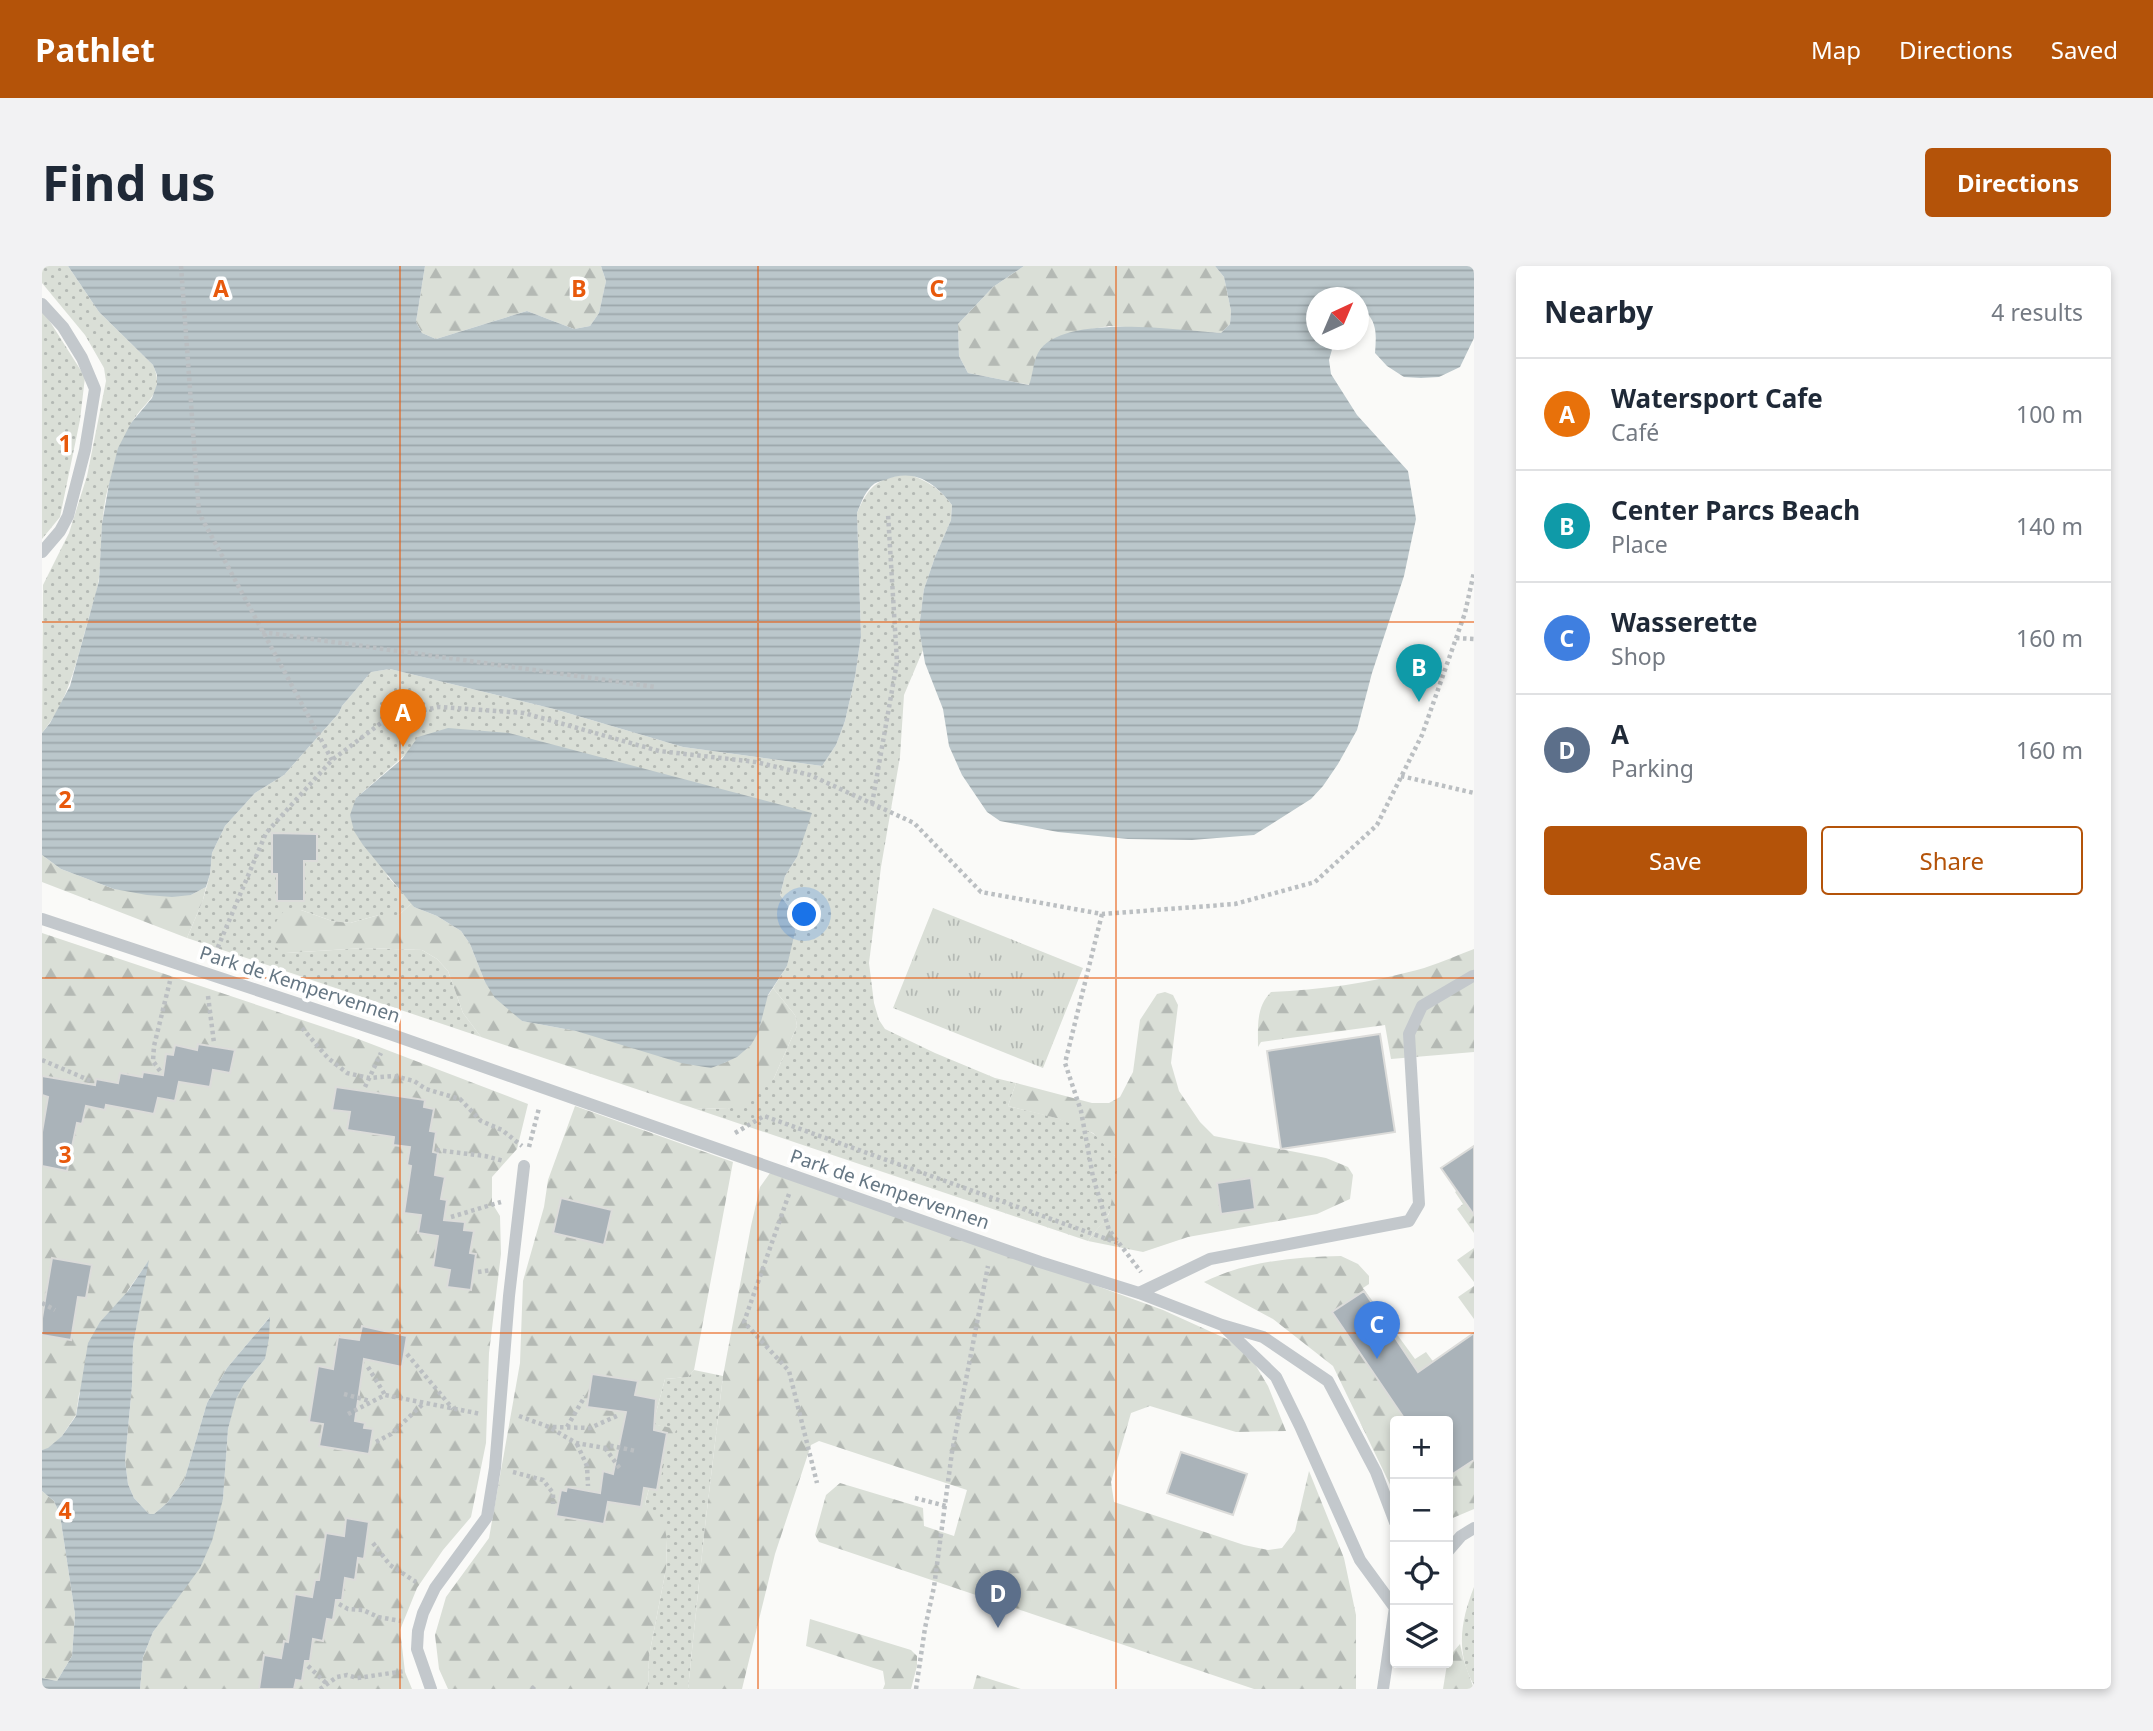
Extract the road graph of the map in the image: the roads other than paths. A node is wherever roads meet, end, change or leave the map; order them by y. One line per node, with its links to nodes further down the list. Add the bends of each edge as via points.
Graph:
1 (42, 304): 2 (lane, via 63,327 95,389 68,516)
2 (42, 552)
3 (42, 919): 6 (lane, Park de Kempervennen)
4 (1474, 976): 6 (lane, via 1422,1006 1409,1034 1419,1204 1409,1221 1210,1258)
5 (524, 1166): 13 (lane, via 487,1517 432,1593 420,1624 417,1649)
6 (1139, 1293): 7 (lane, Park de Kempervennen)
7 (1222, 1325): 8 (lane, Park de Kempervennen, via 1263,1337 1328,1381); 11 (lane, Park de Kempervennen, via 1276,1377 1360,1560)
8 (1390, 1509)
9 (1474, 1528): 10 (lane)
10 (1453, 1545)
11 (1394, 1605)
12 (1390, 1641): 14 (lane)
13 (431, 1689)
14 (1383, 1689)

